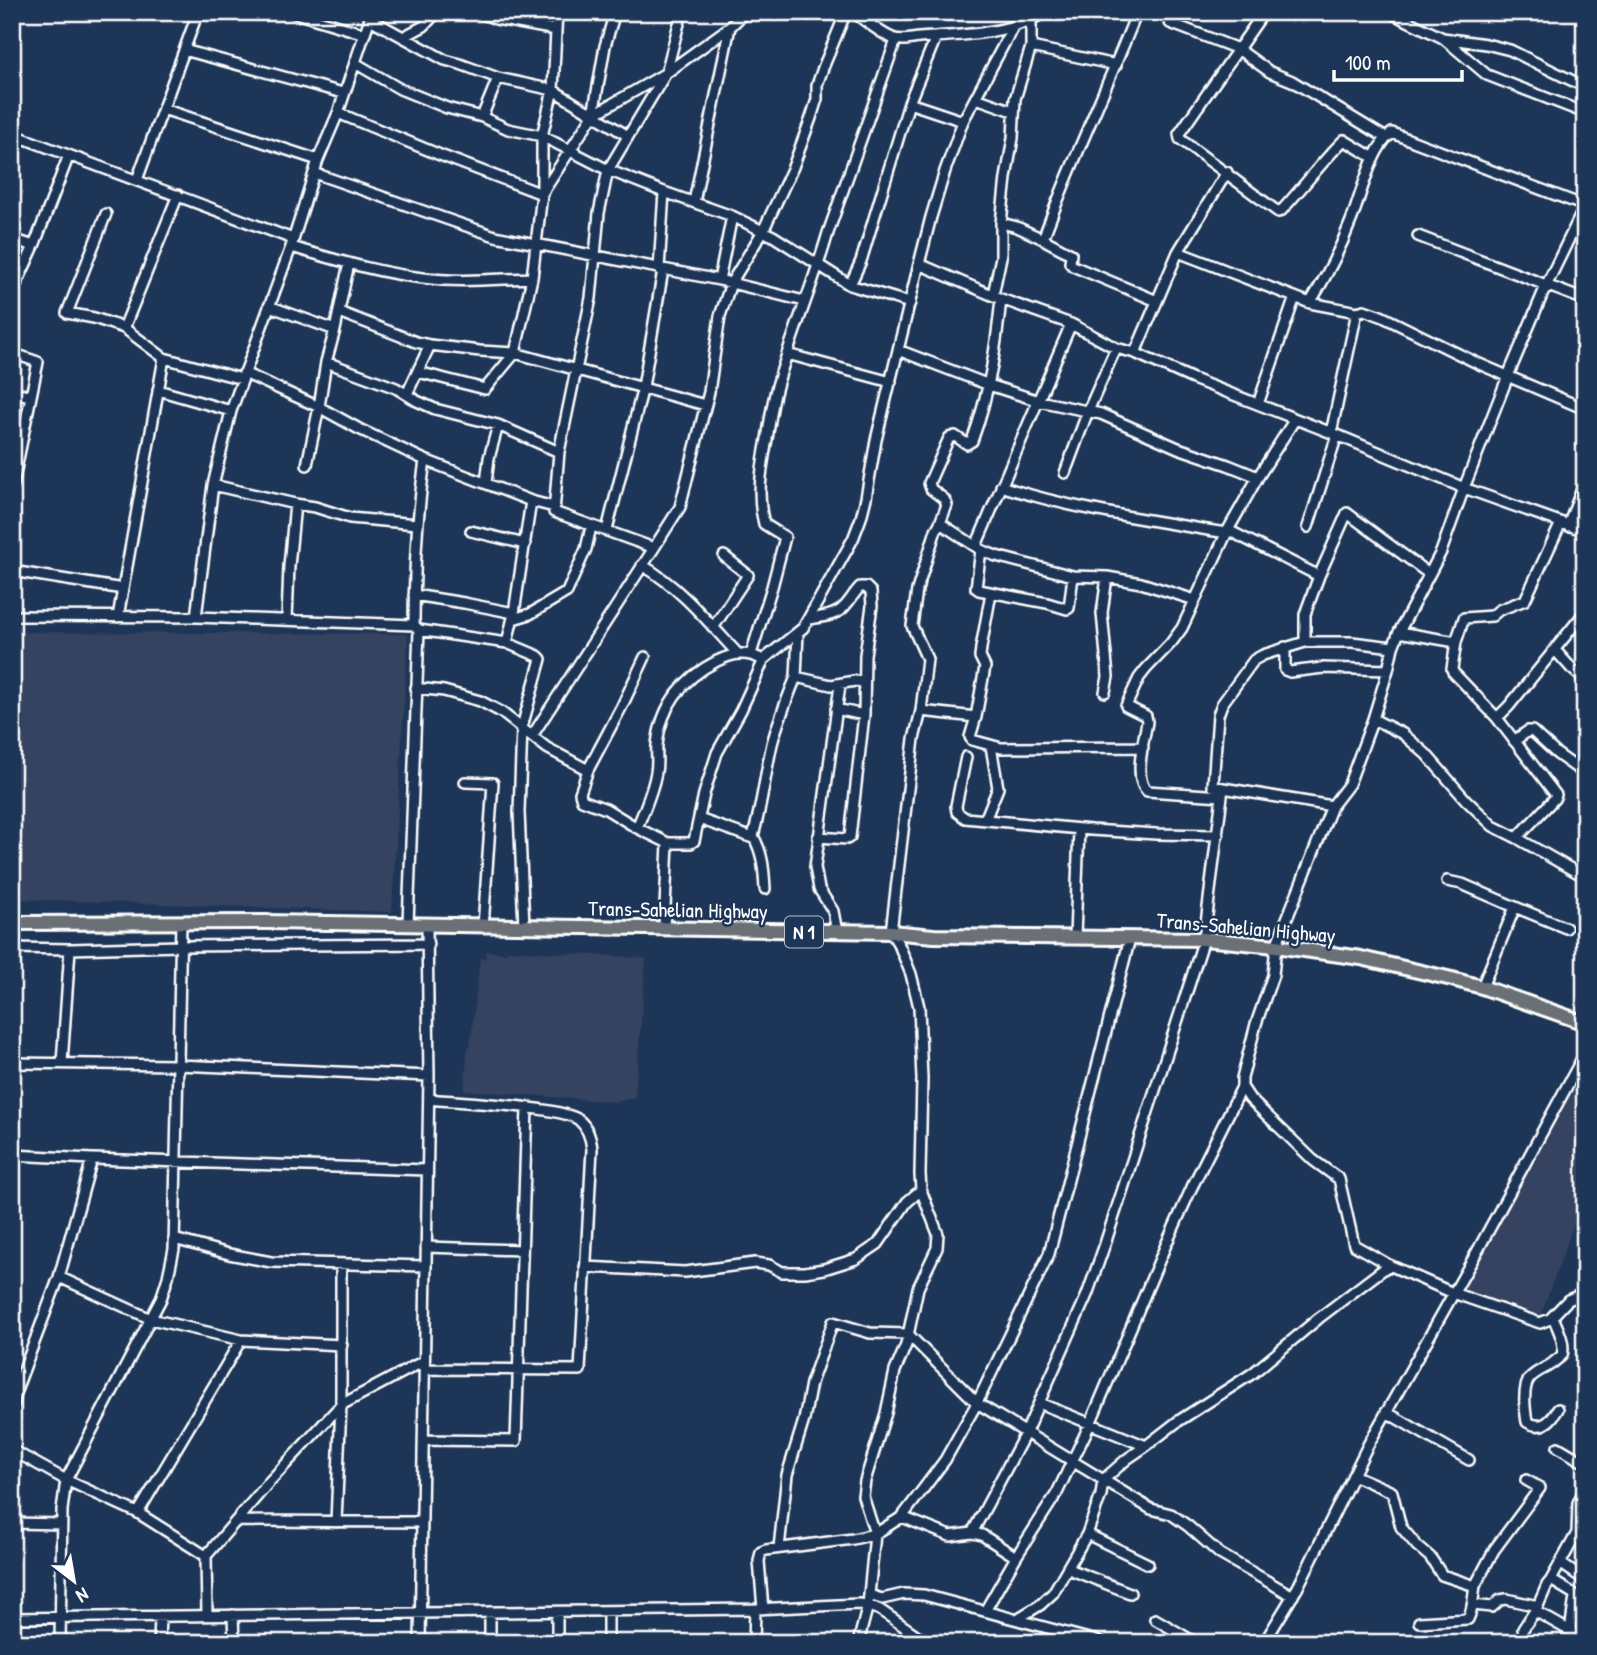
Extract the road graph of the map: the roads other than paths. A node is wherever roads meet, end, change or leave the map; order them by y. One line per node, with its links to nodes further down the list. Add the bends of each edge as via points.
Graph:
1 (198, 12): 27 (street)
2 (292, 12): 20 (street)
3 (437, 12): 21 (street, via 424,26)
4 (477, 12): 19 (street)
5 (557, 12): 19 (street)
6 (615, 12): 41 (street)
7 (682, 12): 30 (street)
8 (745, 12): 17 (street)
9 (1045, 12): 15 (street)
10 (1137, 12): 29 (street)
11 (1264, 12): 26 (street)
12 (1389, 12): 23 (street)
13 (853, 13): 24 (street); 64 (street, via 822,68 811,118)
14 (371, 15): 20 (street); 21 (street)
15 (1031, 21): 18 (street); 25 (street)
16 (1170, 23): 26 (street)
17 (730, 27): 30 (street); 59 (street)
18 (1013, 27): 22 (street); 35 (street)
19 (556, 30): 33 (street)
20 (365, 34): 28 (street)
21 (403, 37): 31 (street, via 444,60)
22 (936, 37): 24 (street); 36 (street)
23 (1443, 38): 32 (street, via 1510,50); 40 (street, via 1482,72)
24 (896, 40): 75 (street)
25 (1031, 47): 29 (street); 38 (street)
26 (1238, 49): 47 (street, via 1269,72); 53 (street, via 1179,136)
27 (184, 50): 34 (street); 37 (street)
28 (355, 63): 34 (street); 42 (street, via 400,89)
29 (1116, 65): 66 (street)
30 (666, 73): 41 (street); 46 (street)
31 (498, 78): 33 (street); 42 (street)
32 (1585, 87)
33 (554, 90): 41 (street); 45 (street)
34 (343, 93): 39 (street)
35 (975, 98): 38 (street); 43 (street)
36 (909, 103): 43 (street); 80 (street)
37 (163, 108): 51 (street); 55 (street)
38 (1013, 111): 63 (street)
39 (338, 113): 51 (street); 57 (street)
40 (1585, 113)
41 (593, 115): 46 (street); 48 (street)
42 (482, 117): 45 (street, via 508,129)
43 (963, 121): 74 (street)
44 (12, 134): 49 (street)
45 (542, 136): 48 (street); 57 (street)
46 (628, 136): 52 (street)
47 (1386, 138): 50 (street); 60 (street, via 1395,133)
48 (570, 150): 52 (street); 57 (street)
49 (69, 155): 55 (street); 70 (street)
50 (1374, 158): 53 (street, via 1344,140 1280,212); 89 (street, via 1330,270)
51 (318, 160): 54 (street)
52 (608, 170): 56 (street); 72 (street)
53 (1227, 172): 71 (street)
54 (314, 173): 68 (street); 69 (street, via 495,236)
55 (137, 180): 58 (street)
56 (664, 192): 59 (street); 76 (street)
57 (542, 194): 69 (street)
58 (177, 195): 68 (street); 94 (street)
59 (694, 202): 62 (street)
60 (1585, 206): 81 (street)
61 (106, 214): 94 (street, via 68,313)
62 (732, 216): 64 (street); 78 (street)
63 (1001, 223): 66 (street); 83 (street)
64 (763, 231): 75 (street); 79 (street)
65 (1418, 236): 81 (street)
66 (1043, 239): 87 (street, via 1071,254 1073,266)
67 (12, 240): 70 (street)
68 (292, 243): 73 (street); 90 (street)
69 (537, 244): 72 (street); 77 (street)
70 (34, 246): 82 (street)
71 (1178, 252): 84 (street); 87 (street)
72 (594, 255): 76 (street); 105 (street)
73 (349, 263): 77 (street, via 423,278); 91 (street)
74 (919, 264): 83 (street); 88 (street)
75 (818, 265): 80 (street); 86 (street)
76 (661, 270): 78 (street); 111 (street)
77 (532, 278): 100 (street)
78 (719, 280): 79 (street)
79 (731, 283): 86 (street); 118 (street, via 720,316)
80 (850, 285): 88 (street)
81 (1546, 286): 85 (street); 108 (street)
82 (12, 294)
83 (997, 297): 93 (street); 110 (street)
84 (1295, 297): 89 (street); 117 (street)
85 (1585, 300)
86 (804, 301): 102 (street)
87 (1157, 301): 101 (street)
88 (910, 303): 98 (street)
89 (1310, 303): 92 (street)
90 (269, 306): 95 (street); 107 (street)
91 (339, 312): 95 (street); 96 (street)
92 (1357, 312): 108 (street, via 1381,316); 125 (street)
93 (1071, 324): 97 (street); 116 (street)
94 (124, 328): 103 (street)
95 (335, 330): 104 (street)
96 (430, 345): 100 (street); 106 (street)
97 (1116, 348): 101 (street); 122 (street)
98 (898, 350): 109 (street); 110 (street)
99 (12, 353): 115 (street, via 38,362)
100 (515, 353): 105 (street); 106 (street, via 485,390)
101 (1135, 353): 117 (street)
102 (787, 354): 109 (street); 181 (street, via 759,479 763,523 785,537)
103 (164, 358): 107 (street); 112 (street)
104 (326, 362): 114 (street); 119 (street)
105 (577, 370): 111 (street); 126 (street)
106 (418, 372): 114 (street)
107 (243, 376): 119 (street); 121 (street)
108 (1508, 376): 120 (street); 136 (street)
109 (891, 382): 168 (street, via 861,518)
110 (989, 385): 116 (street); 140 (street, via 972,441 967,444 955,436 949,438 929,483 947,505)
111 (643, 387): 118 (street); 145 (street)
112 (158, 390): 121 (street); 159 (street)
113 (12, 392): 115 (street)
114 (407, 394): 124 (street, via 435,409)
115 (31, 396): 135 (street)
116 (1039, 401): 122 (street); 134 (street)
117 (1258, 404): 123 (street)
118 (705, 405): 150 (street, via 680,507)
119 (319, 407): 127 (street); 128 (street)
120 (1585, 409)
121 (230, 411): 133 (street)
122 (1088, 411): 129 (street); 130 (street)
123 (1295, 419): 125 (street); 130 (street)
124 (498, 425): 126 (street); 132 (street)
125 (1334, 434): 136 (street); 144 (street)
126 (559, 452): 139 (street)
127 (425, 460): 132 (street); 141 (street)
128 (307, 465)
129 (1065, 473)
130 (1258, 477): 148 (street)
131 (1585, 481): 142 (street)
132 (486, 483): 137 (street)
133 (213, 485): 138 (street); 167 (street)
134 (1001, 486): 148 (street, via 1106,512); 151 (street)
135 (12, 488)
136 (1464, 488): 142 (street); 155 (street)
137 (531, 501): 139 (street); 149 (street)
138 (295, 504): 141 (street, via 350,518); 169 (street)
139 (554, 507): 143 (street, via 554,512)
140 (940, 523): 151 (street); 192 (street, via 920,579 912,626 927,659)
141 (417, 524): 161 (street)
142 (1565, 524): 147 (street); 175 (street, via 1525,600 1492,616 1464,618)
143 (591, 527): 145 (street); 164 (street, via 567,592 530,614)
144 (1308, 527)
145 (607, 530): 150 (street)
146 (471, 531): 149 (street)
147 (1585, 531)
148 (1227, 532): 157 (street); 162 (street)
149 (525, 544): 164 (street)
150 (654, 548): 153 (street)
151 (979, 548): 156 (street); 160 (street, via 976,588)
152 (724, 556): 171 (street, via 748,575)
153 (642, 565): 171 (street, via 681,593); 198 (street)
154 (12, 571): 159 (street)
155 (1429, 574): 157 (street, via 1347,513); 172 (street)
156 (1073, 576): 158 (street); 160 (street, via 1067,609)
157 (1319, 576): 174 (street, via 1305,614)
158 (1107, 577): 162 (street); 190 (street, via 1102,613 1108,677)
159 (123, 589): 166 (street)
160 (991, 593): 194 (street)
161 (414, 595): 164 (street); 170 (street)
162 (1195, 600): 201 (street, via 1182,628 1139,678 1126,705 1146,716)
163 (1585, 612): 179 (street)
164 (513, 616): 176 (street)
165 (12, 617): 166 (street)
166 (118, 617): 167 (street)
167 (196, 617): 169 (street)
168 (810, 619): 173 (street); 187 (street, via 832,615 860,587 870,589)
169 (287, 620): 170 (street)
170 (417, 628): 176 (street); 189 (street)
171 (713, 628): 180 (street)
172 (1399, 632): 175 (street); 177 (street)
173 (798, 634): 183 (street); 185 (street)
174 (1305, 642): 177 (street); 178 (street)
175 (1457, 642): 195 (street, via 1454,672)
176 (507, 643): 197 (street, via 541,659)
177 (1393, 647): 184 (street)
178 (1285, 648): 184 (street, via 1285,670 1290,672); 206 (street, via 1254,660 1222,704 1213,786)
179 (1555, 650): 186 (street); 195 (street)
180 (738, 654): 181 (street); 210 (street, via 702,669 674,696 663,717 657,771)
181 (751, 654): 183 (street)
182 (645, 657): 203 (street)
183 (763, 660): 208 (street, via 717,753)
184 (1388, 670): 196 (street)
185 (796, 677): 188 (street); 212 (street, via 772,744)
186 (1585, 680)
187 (864, 682): 188 (street); 193 (street)
188 (840, 685): 191 (street)
189 (416, 688): 197 (street, via 480,701); 223 (street)
190 (1105, 692)
191 (836, 709): 193 (street); 214 (street)
192 (920, 711): 194 (street); 230 (street)
193 (864, 715): 214 (street, via 850,837)
194 (976, 717): 200 (street, via 971,738)
195 (1497, 718): 199 (street)
196 (1373, 719): 207 (street, via 1349,784); 215 (street, via 1403,734 1493,826)
197 (522, 727): 198 (street); 225 (street, via 519,811)
198 (532, 736): 203 (street)
199 (1514, 741): 204 (street, via 1532,731); 215 (street, via 1556,795)
200 (991, 746): 201 (street); 209 (street, via 998,788)
201 (1143, 747): 206 (street, via 1141,785 1147,791)
202 (966, 757): 209 (street, via 957,812 965,818)
203 (588, 770): 210 (street, via 582,800)
204 (1585, 774)
205 (465, 782): 226 (street, via 493,783)
206 (1222, 792): 207 (street); 213 (street)
207 (1332, 806): 236 (street)
208 (699, 819): 212 (street); 216 (street, via 693,843)
209 (984, 819): 211 (street)
210 (637, 828): 216 (street)
211 (1079, 829): 213 (street); 231 (street)
212 (753, 835): 219 (street, via 761,852)
213 (1218, 835): 233 (street)
214 (818, 837): 229 (street, via 817,880 833,911)
215 (1517, 838): 217 (street)
216 (668, 843): 228 (street)
217 (1585, 877)
218 (1447, 881): 220 (street)
219 (765, 889)
220 (1515, 907): 227 (street); 239 (street)
221 (181, 922): 222 (highway, Trans-Sahelian Highway / N 1); 223 (highway, Trans-Sahelian Highway / N 1); 235 (street)
222 (12, 923)
223 (408, 924): 224 (highway, Trans-Sahelian Highway / N 1)
224 (427, 925): 226 (highway, Trans-Sahelian Highway / N 1); 234 (street)
225 (524, 926): 226 (highway, Trans-Sahelian Highway / N 1); 228 (highway, Trans-Sahelian Highway / N 1)
226 (483, 927)
227 (1566, 928)
228 (664, 929): 229 (highway, Trans-Sahelian Highway / N 1)
229 (837, 932): 230 (highway, Trans-Sahelian Highway / N 1)
230 (891, 932): 231 (highway, Trans-Sahelian Highway / N 1); 253 (street, via 911,974 919,1007)
231 (1074, 937): 232 (highway, Trans-Sahelian Highway / N 1)
232 (1130, 938): 233 (highway, Trans-Sahelian Highway / N 1); 272 (street, via 1049,1254)
233 (1204, 939): 236 (highway, Trans-Sahelian Highway / N 1); 273 (street, via 1087,1295)
234 (428, 944): 235 (street); 245 (street)
235 (180, 946): 238 (street); 244 (street)
236 (1276, 946): 239 (highway, Trans-Sahelian Highway / N 1, via 1361,958); 246 (street, via 1273,975)
237 (12, 948): 238 (street)
238 (70, 949): 243 (street)
239 (1482, 987): 240 (highway, Trans-Sahelian Highway / N 1)
240 (1585, 1023)
241 (1585, 1053): 262 (street)
242 (12, 1063): 243 (street)
243 (62, 1063): 244 (street)
244 (178, 1065): 245 (street); 251 (street)
245 (429, 1076): 247 (street)
246 (1242, 1087): 258 (street, via 1313,1160 1339,1179 1354,1245); 278 (street, via 1165,1247)
247 (429, 1099): 248 (street); 252 (street)
248 (527, 1108): 256 (street); 260 (street, via 571,1116 591,1139)
249 (12, 1155): 250 (street)
250 (92, 1159): 251 (street); 261 (street)
251 (176, 1163): 252 (street); 254 (street)
252 (427, 1170): 255 (street)
253 (921, 1190): 260 (street, via 878,1244 856,1259 824,1269 782,1272 755,1263 685,1272); 266 (street, via 938,1234 937,1248 918,1288)
254 (174, 1239): 257 (street, via 271,1262); 265 (street, via 165,1289)
255 (426, 1247): 256 (street); 259 (street)
256 (521, 1250): 270 (street)
257 (341, 1264): 259 (street); 268 (street)
258 (1389, 1265): 262 (street); 281 (street, via 1254,1373)
259 (426, 1266): 269 (street)
260 (585, 1267): 270 (street, via 580,1370)
261 (59, 1278): 265 (street); 271 (street)
262 (1453, 1293): 264 (street, via 1539,1323); 277 (street)
263 (1585, 1293): 264 (street, via 1568,1300)
264 (1553, 1317): 275 (street, via 1562,1353 1528,1380 1527,1422 1543,1425)
265 (151, 1319): 267 (street); 288 (street)
266 (908, 1334): 272 (street); 300 (street, via 865,1481 863,1496); 302 (street, via 870,1333 833,1322 811,1383 787,1475)
267 (241, 1340): 268 (street); 292 (street)
268 (342, 1345): 274 (street)
269 (424, 1365): 270 (street); 274 (street); 280 (street)
270 (518, 1369): 280 (street, via 516,1441)
271 (15, 1383): 276 (street)
272 (977, 1403): 279 (street); 293 (street, via 945,1460)
273 (1039, 1403): 278 (street); 279 (street)
274 (341, 1405): 294 (street); 295 (street)
275 (1558, 1409)
276 (12, 1410)
277 (1387, 1412): 284 (street); 287 (street)
278 (1090, 1424): 281 (street); 285 (street)
279 (1026, 1432): 285 (street); 299 (street)
280 (423, 1440): 296 (street)
281 (1146, 1446): 289 (street)
282 (1558, 1447): 286 (street)
283 (12, 1450): 288 (street)
284 (1469, 1460)
285 (1073, 1461): 289 (street); 304 (street)
286 (1585, 1463)
287 (1353, 1475): 310 (street, via 1392,1492 1401,1527 1442,1575); 313 (street)
288 (66, 1480): 292 (street); 298 (street)
289 (1103, 1480): 301 (street); 313 (street, via 1151,1509 1171,1514 1220,1554)
290 (1526, 1480): 310 (street, via 1540,1488 1493,1550)
291 (1585, 1488): 305 (street, via 1578,1503 1577,1533)
292 (138, 1513): 303 (street)
293 (902, 1517): 299 (street, via 950,1536); 300 (street)
294 (236, 1521): 295 (street); 303 (street)
295 (336, 1522): 296 (street)
296 (422, 1522): 322 (street)
297 (12, 1523): 298 (street)
298 (62, 1524): 326 (street)
299 (972, 1533): 304 (street)
300 (875, 1534): 302 (street); 312 (street)
301 (1087, 1534): 306 (street); 307 (street)
302 (779, 1548): 317 (street, via 761,1552 759,1557)
303 (205, 1556): 323 (street)
304 (1016, 1557): 319 (street)
305 (1560, 1563): 308 (street); 309 (street)
306 (1148, 1564)
307 (1069, 1569): 311 (street); 328 (street, via 1053,1593)
308 (1551, 1580): 316 (street); 332 (street, via 1576,1597)
309 (1585, 1580)
310 (1475, 1586): 315 (street)
311 (1130, 1593)
312 (869, 1595): 314 (street); 319 (street, via 882,1599 924,1595)
313 (1293, 1596): 346 (street)
314 (868, 1605): 317 (street); 342 (street); 343 (street)
315 (1472, 1605): 316 (street, via 1492,1607 1506,1598); 330 (street, via 1468,1619)
316 (1536, 1608): 331 (street); 332 (street)
317 (759, 1609): 318 (street); 341 (street)
318 (608, 1611): 321 (street); 340 (street)
319 (985, 1611): 328 (street)
320 (490, 1612): 321 (street); 322 (street); 338 (street)
321 (557, 1612): 339 (street)
322 (421, 1613): 324 (street); 337 (street)
323 (207, 1615): 324 (street); 325 (street)
324 (233, 1615): 336 (street)
325 (160, 1616): 326 (street); 335 (street)
326 (60, 1617): 327 (street); 334 (street)
327 (12, 1618)
328 (1017, 1619): 344 (street)
329 (1155, 1619): 345 (street)
330 (1419, 1622)
331 (1523, 1629)
332 (1570, 1631): 333 (street)
333 (1585, 1639)
334 (60, 1643)
335 (159, 1643)
336 (234, 1643)
337 (420, 1643)
338 (490, 1643)
339 (557, 1643)
340 (608, 1643)
341 (754, 1643)
342 (858, 1643)
343 (927, 1643)
344 (1104, 1643)
345 (1196, 1643)
346 (1264, 1643)

